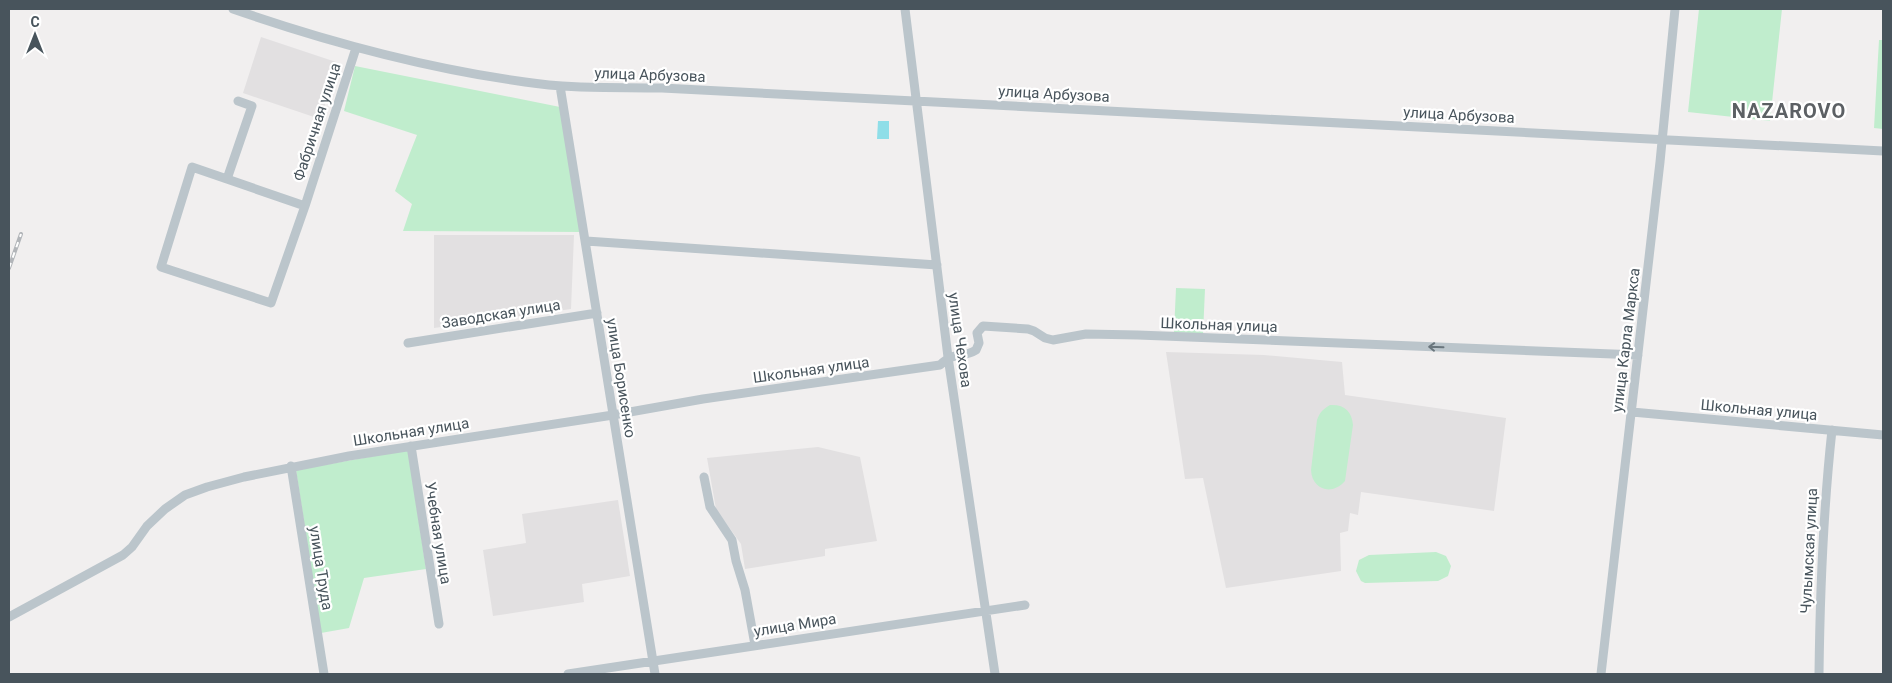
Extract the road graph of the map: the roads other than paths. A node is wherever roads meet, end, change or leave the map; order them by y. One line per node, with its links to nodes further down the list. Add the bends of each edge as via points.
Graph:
1 (233, 9): 4 (street, улица Арбузова)
2 (905, 9): 7 (street, улица Чехова)
3 (1675, 9): 8 (street, улица Карла Маркса)
4 (356, 48): 5 (street, улица Арбузова, via 473,73); 11 (street, Фабричная улица)
5 (560, 86): 7 (street, улица Арбузова); 12 (street, улица Борисенко)
6 (238, 101): 10 (street, via 252,106)
7 (916, 101): 8 (street, улица Арбузова); 13 (street, улица Чехова)
8 (1662, 139): 9 (street, улица Арбузова); 16 (street, улица Карла Маркса)
9 (1883, 150)
10 (227, 179): 11 (street, Фабричная улица); 11 (street, Фабричная улица, via 192,167 161,268 271,303)
11 (305, 206)
12 (586, 241): 13 (street); 14 (street, улица Борисенко)
13 (936, 265): 17 (street, улица Чехова)
14 (597, 313): 15 (street, Заводская улица); 19 (street, улица Борисенко)
15 (408, 343)
16 (1638, 355): 17 (street, Школьная улица, one-way to 17, via 1086,334 1053,340 1028,329 983,326 977,332 979,343 976,350); 18 (street, улица Карла Маркса)
17 (948, 357): 19 (street, Школьная улица, via 940,365); 26 (street, улица Чехова)
18 (1632, 412): 20 (street, Школьная улица); 35 (street, улица Карла Маркса)
19 (613, 415): 22 (street, Школьная улица); 30 (street, улица Борисенко)
20 (1832, 430): 21 (street, Школьная улица); 36 (street, Чулымская улица, via 1824,510)
21 (1883, 435)
22 (411, 446): 23 (street, Школьная улица); 28 (street, Учебная улица)
23 (291, 466): 27 (street, Школьная улица, via 184,495 147,526 123,555); 31 (street, улица Труда)
24 (704, 477): 29 (street, via 710,507 732,540)
25 (1025, 605): 26 (street, улица Мира)
26 (984, 610): 29 (street, улица Мира); 34 (street, улица Чехова)
27 (9, 617)
28 (439, 624)
29 (755, 645): 30 (street, улица Мира)
30 (653, 660): 32 (street, улица Мира); 33 (street, улица Борисенко)
31 (324, 674)
32 (568, 674)
33 (655, 674)
34 (995, 674)
35 (1601, 674)
36 (1819, 674)

